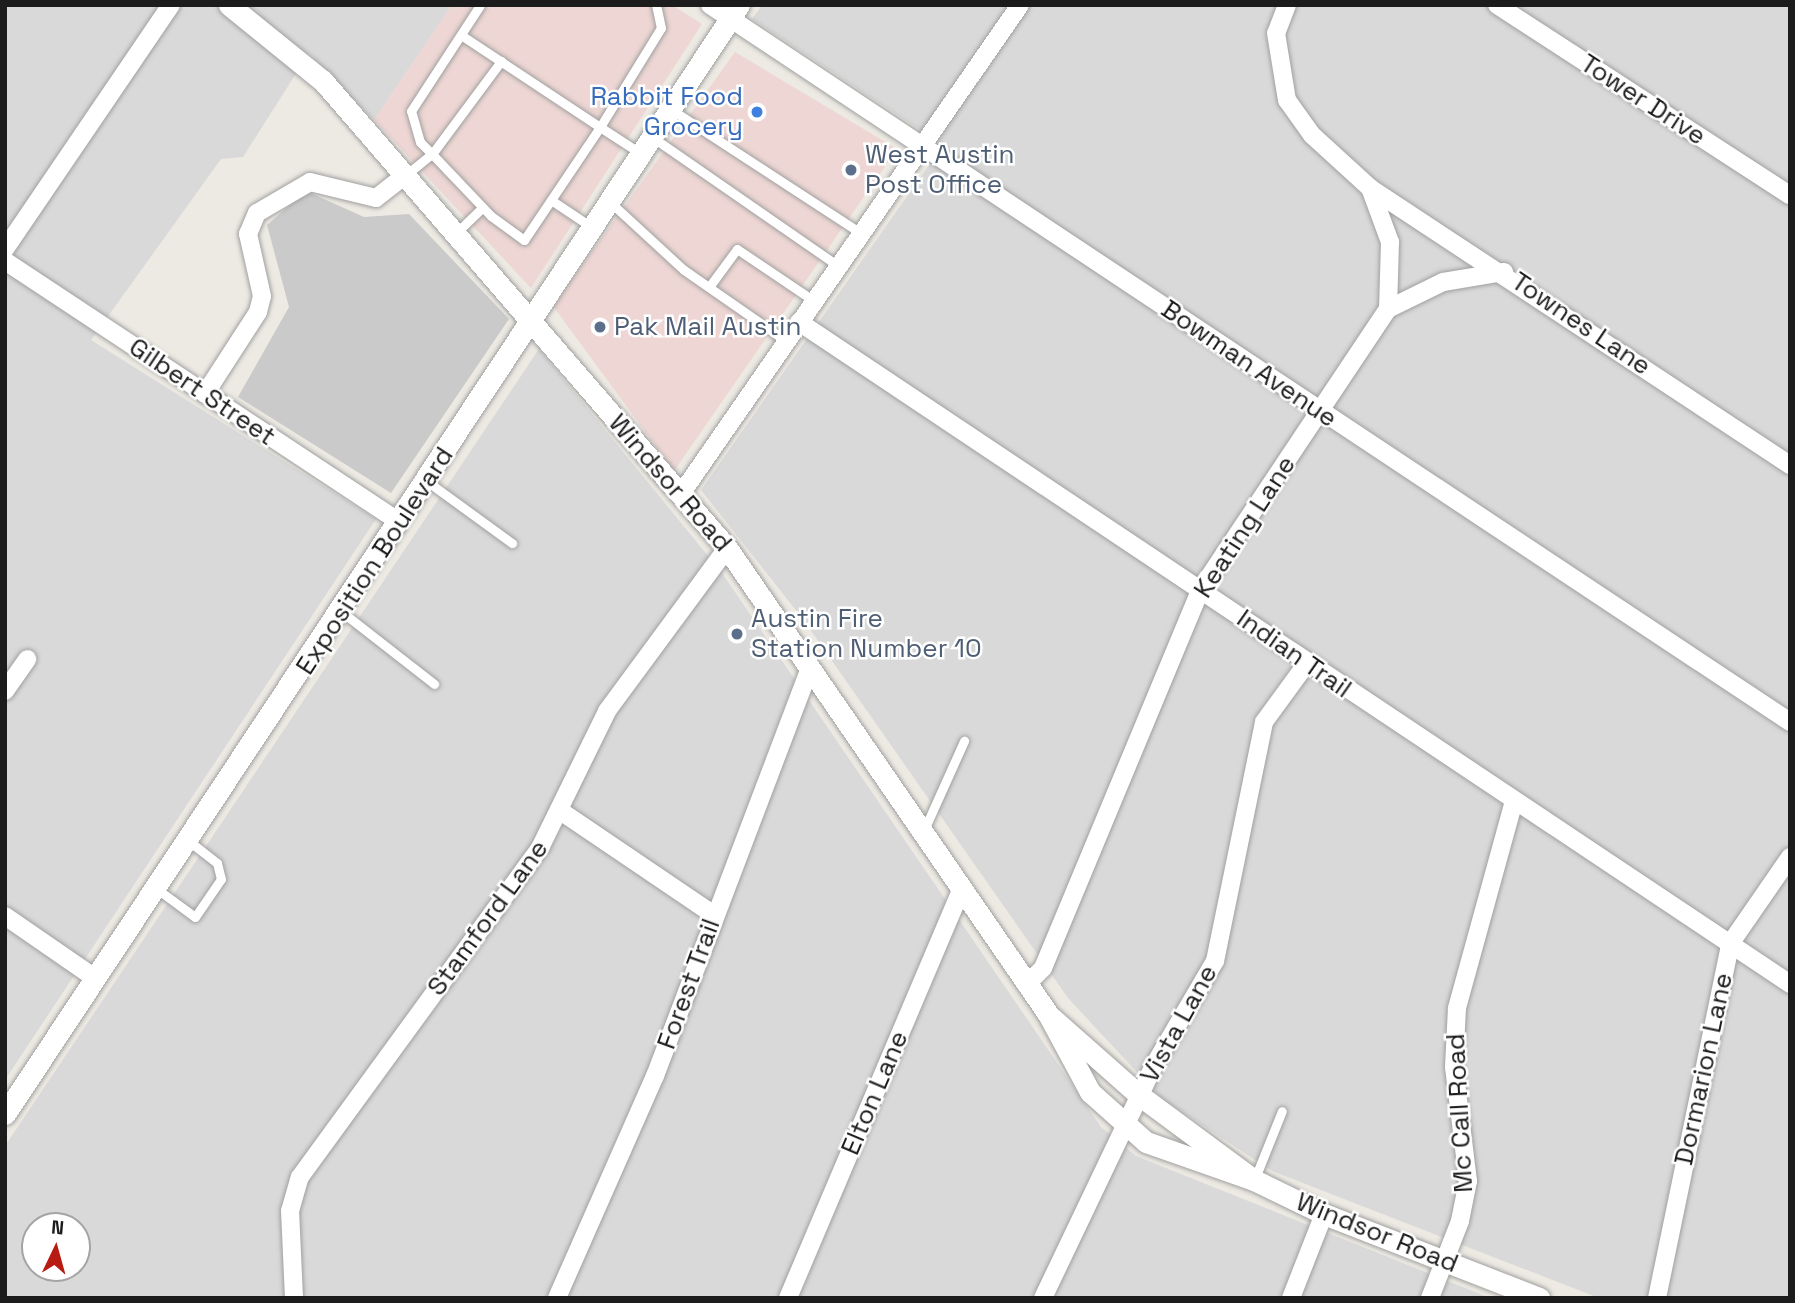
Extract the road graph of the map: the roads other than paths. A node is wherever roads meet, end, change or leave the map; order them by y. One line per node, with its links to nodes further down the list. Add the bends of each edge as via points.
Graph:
1 (171, 5): 26 (street)
2 (229, 5): 17 (street, Windsor Road, via 323,81)
3 (480, 5): 10 (lane)
4 (656, 5): 13 (lane, via 661,28)
5 (709, 5): 9 (street, Bowman Avenue)
6 (1020, 5): 15 (street)
7 (1287, 5): 18 (street, Townes Lane, via 1276,33 1287,100 1312,135)
8 (1497, 5): 19 (street, Tower Drive)
9 (735, 12): 12 (street, Exposition Boulevard); 15 (street, Bowman Avenue)
10 (461, 35): 11 (lane); 16 (lane, via 411,111 421,142)
11 (501, 61): 13 (lane); 16 (lane)
12 (671, 109): 14 (street, Exposition Boulevard); 25 (lane)
13 (600, 127): 14 (lane); 20 (lane)
14 (647, 145): 21 (street, Exposition Boulevard); 28 (lane)
15 (925, 149): 25 (street); 37 (street, Bowman Avenue)
16 (432, 155): 17 (lane); 22 (lane)
17 (407, 174): 24 (street, Windsor Road); 36 (street, via 376,198 310,182 257,213 248,233 262,296 258,313)
18 (1370, 188): 29 (street, Townes Lane); 32 (street, via 1390,242)
19 (1790, 195)
20 (551, 200): 22 (lane, via 524,240); 23 (lane)
21 (610, 202): 23 (street, Exposition Boulevard); 30 (lane)
22 (483, 207): 24 (lane)
23 (593, 228): 34 (street, Exposition Boulevard)
24 (456, 233): 34 (street, Windsor Road)
25 (864, 234): 28 (street)
26 (5, 249)
27 (5, 261): 36 (street, Gilbert Street)
28 (840, 267): 31 (street)
29 (1504, 272): 32 (street, via 1443,282); 38 (street, Townes Lane)
30 (709, 287): 31 (lane, via 737,249); 35 (lane)
31 (814, 301): 33 (street)
32 (1388, 309): 37 (street, Keating Lane)
33 (799, 322): 35 (street); 44 (street, Indian Trail)
34 (530, 324): 39 (street, Exposition Boulevard); 40 (street, Windsor Road)
35 (786, 341): 40 (street)
36 (205, 394): 41 (street, Gilbert Street)
37 (1321, 412): 44 (street, Keating Lane); 51 (street, Bowman Avenue)
38 (1790, 465)
39 (428, 482): 41 (street, Exposition Boulevard); 42 (lane)
40 (681, 494): 43 (street, Windsor Road)
41 (400, 522): 45 (street, Exposition Boulevard)
42 (512, 543)
43 (727, 548): 48 (street, Windsor Road); 54 (street, Stamford Lane, via 607,711 581,756)
44 (1201, 589): 47 (street, Indian Trail); 64 (street, Keating Lane, via 1043,968)
45 (342, 612): 49 (lane); 56 (street, Exposition Boulevard)
46 (27, 659): 50 (street)
47 (1307, 663): 53 (street, Indian Trail); 67 (street, Vista Lane, via 1264,722 1215,961)
48 (810, 667): 55 (street, Windsor Road); 60 (street, Forest Trail)
49 (434, 684)
50 (5, 691)
51 (1790, 722)
52 (964, 741): 55 (lane)
53 (1513, 804): 62 (street, Indian Trail); 73 (street, Mc Call Road, via 1457,1008 1454,1067 1468,1181 1460,1221)
54 (562, 812): 60 (street); 74 (street, Stamford Lane, via 300,1177 290,1211)
55 (923, 831): 58 (street, Windsor Road)
56 (189, 841): 59 (street, Exposition Boulevard); 59 (lane, via 217,863 221,879 195,917)
57 (1790, 857): 62 (street, Dormarion Lane)
58 (962, 888): 64 (street, Windsor Road); 76 (street, Elton Lane)
59 (157, 889): 63 (street, Exposition Boulevard)
60 (714, 915): 75 (street, Forest Trail, via 655,1076)
61 (5, 916): 63 (street)
62 (1730, 944): 65 (street, Indian Trail); 81 (street, Dormarion Lane)
63 (95, 978): 69 (street, Exposition Boulevard)
64 (1026, 985): 66 (street, Windsor Road)
65 (1790, 985)
66 (1048, 1014): 67 (street, Windsor Road); 70 (street, Windsor Road, via 1090,1092)
67 (1139, 1096): 70 (street, Vista Lane); 71 (street, Windsor Road)
68 (1282, 1111): 71 (lane)
69 (5, 1114)
70 (1124, 1126): 71 (street, Windsor Road, via 1181,1158); 77 (street, Vista Lane)
71 (1254, 1180): 72 (street, Windsor Road)
72 (1324, 1214): 73 (street, Windsor Road); 78 (street)
73 (1442, 1260): 79 (street, Mc Call Road); 80 (street, Windsor Road)
74 (294, 1298)
75 (557, 1298)
76 (788, 1298)
77 (1043, 1298)
78 (1290, 1298)
79 (1430, 1298)
80 (1539, 1298)
81 (1657, 1298)

